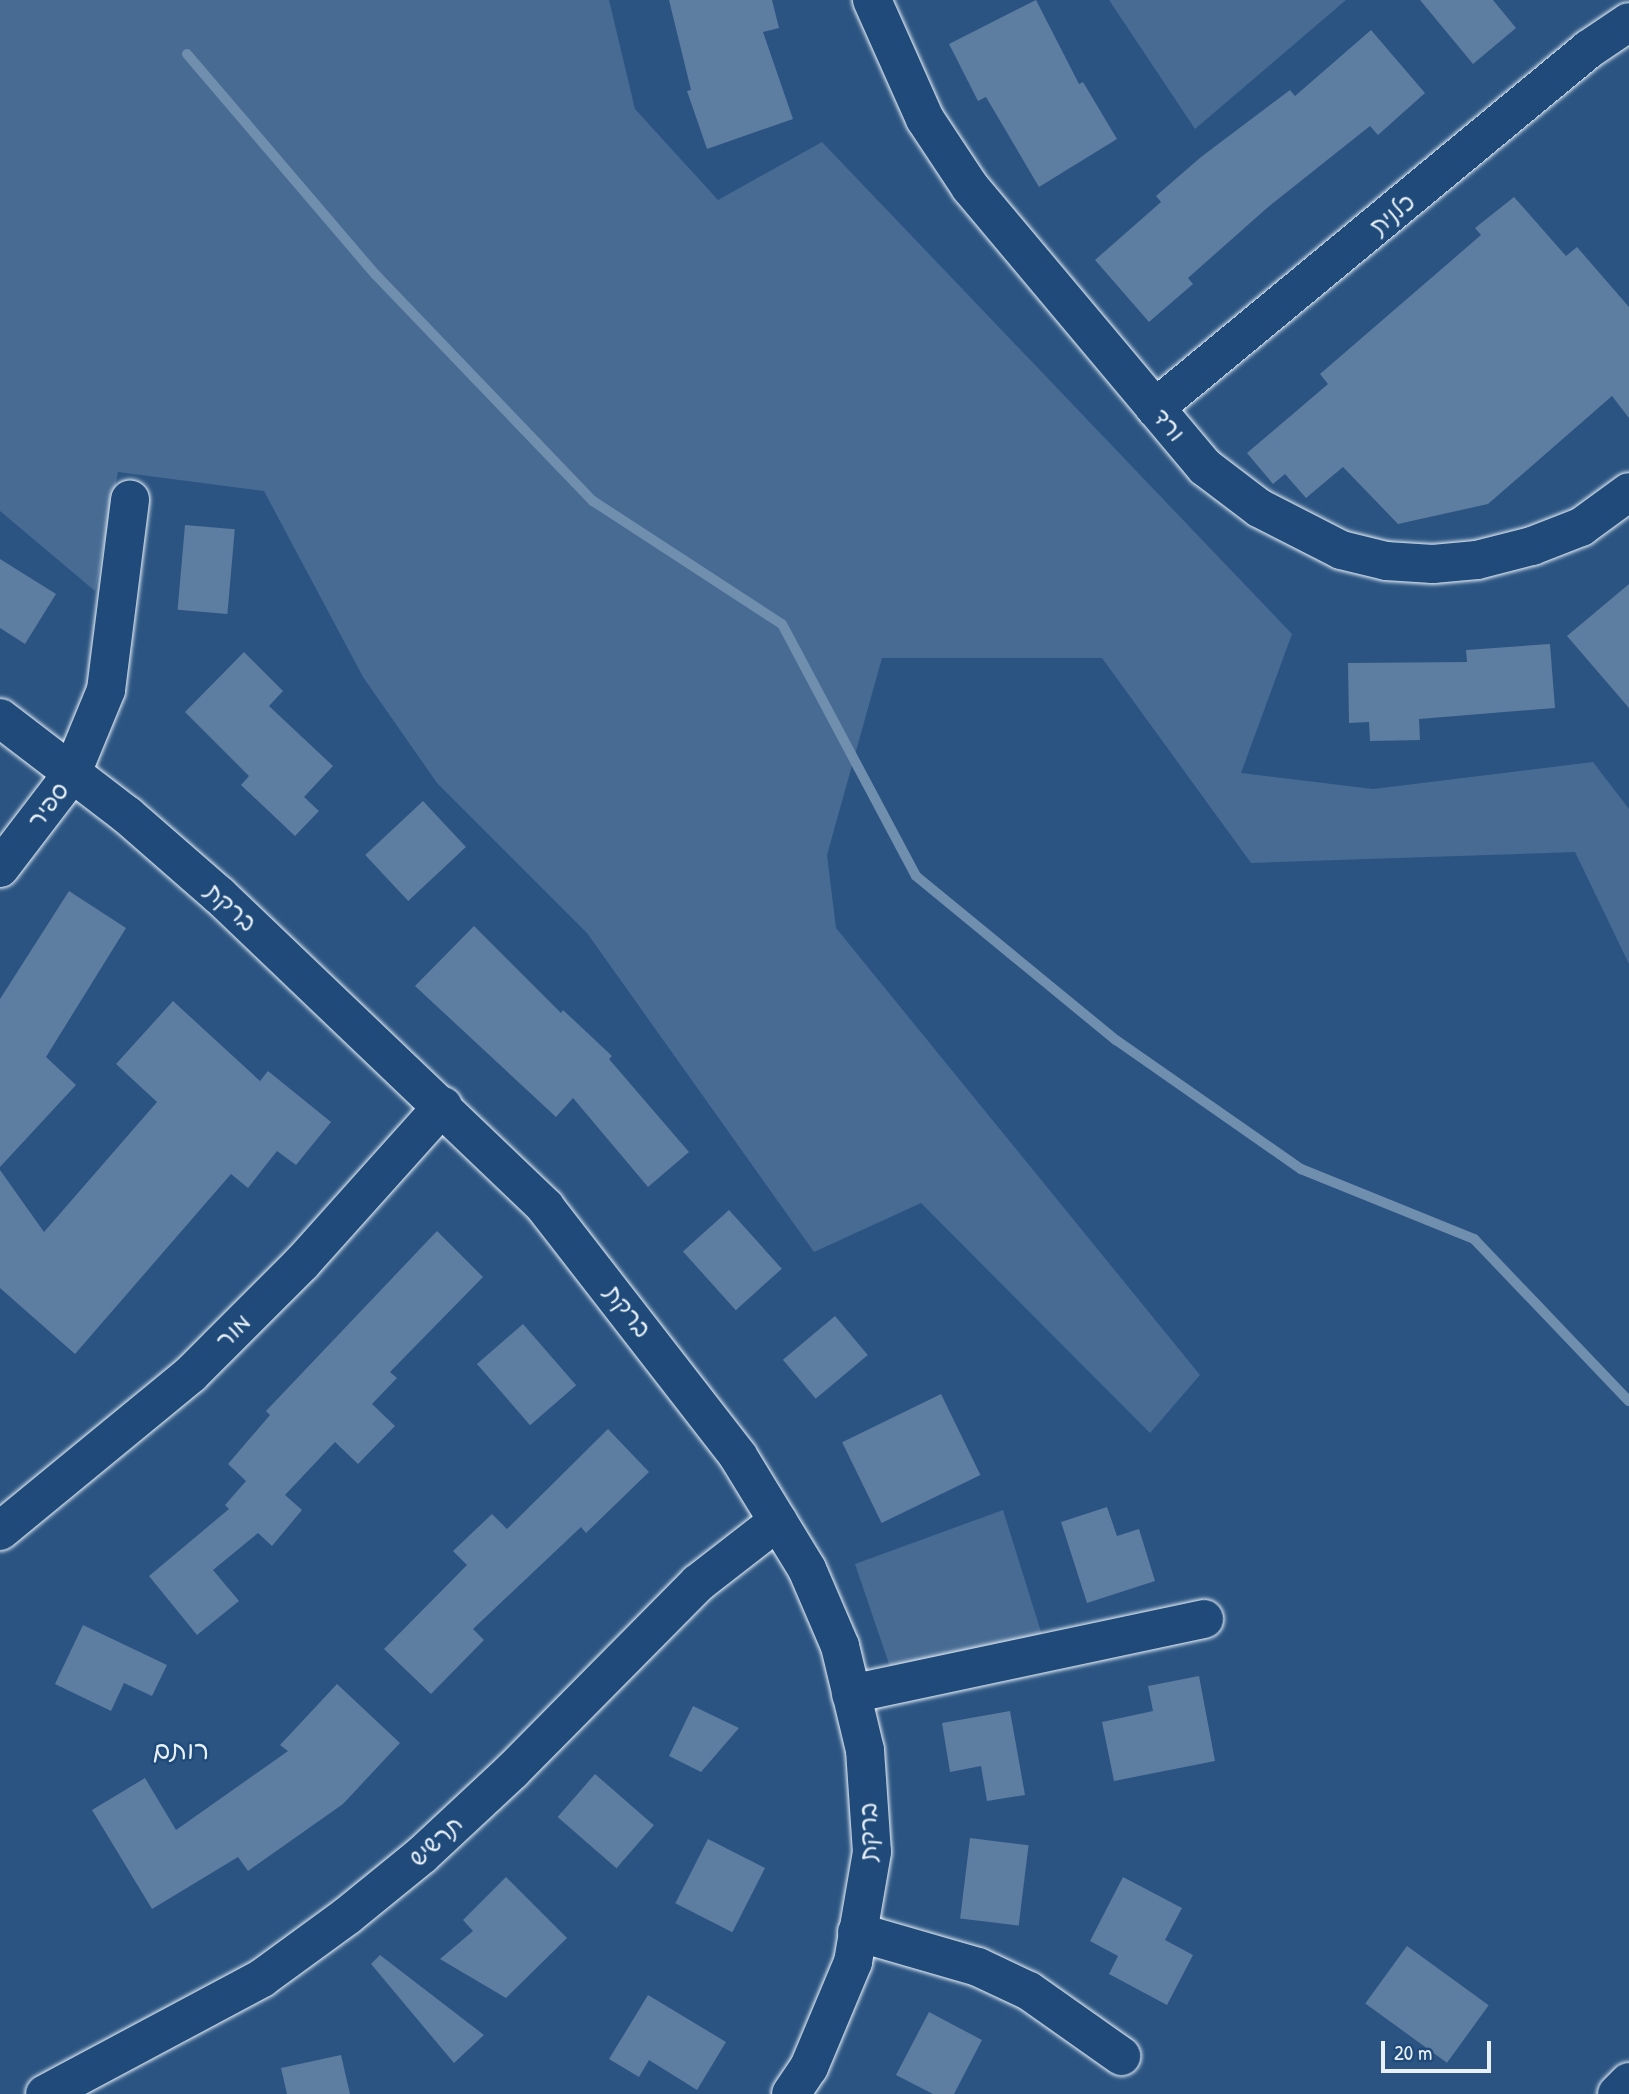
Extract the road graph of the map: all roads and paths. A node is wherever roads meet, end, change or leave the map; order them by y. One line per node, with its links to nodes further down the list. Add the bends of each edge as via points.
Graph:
1 (872, 0): 3 (street, ורד, via 925,119 970,187)
2 (1629, 22): 3 (street, כלנית, via 1589,49)
3 (1155, 408): 4 (street, ורד, via 1205,467 1259,508 1306,536 1386,561 1477,560 1532,546 1581,527)
4 (1629, 492)
5 (130, 500): 7 (street, ספיר, via 106,690)
6 (0, 718): 7 (street, ברקת)
7 (71, 775): 8 (street, ספיר); 9 (street, ברקת, via 127,815 220,896)
8 (0, 868)
9 (443, 1106): 10 (street, ברקת, via 545,1207 738,1456); 11 (street, מור, via 302,1263 191,1374)
10 (778, 1521): 13 (street, ברקת, via 807,1569 840,1646); 17 (street, תרשיש, via 698,1583 512,1771 422,1855 347,1916 262,1978)
11 (0, 1531)
12 (1204, 1619): 13 (street)
13 (851, 1694): 14 (street, ברקת, via 865,1750 872,1852)
14 (858, 1932): 15 (street, via 978,1967 1029,1991); 18 (street, ברקת, via 853,1962 809,2067)
15 (1121, 2056)
16 (1629, 2082): 19 (street)
17 (44, 2094)
18 (791, 2094)
19 (1617, 2094)

